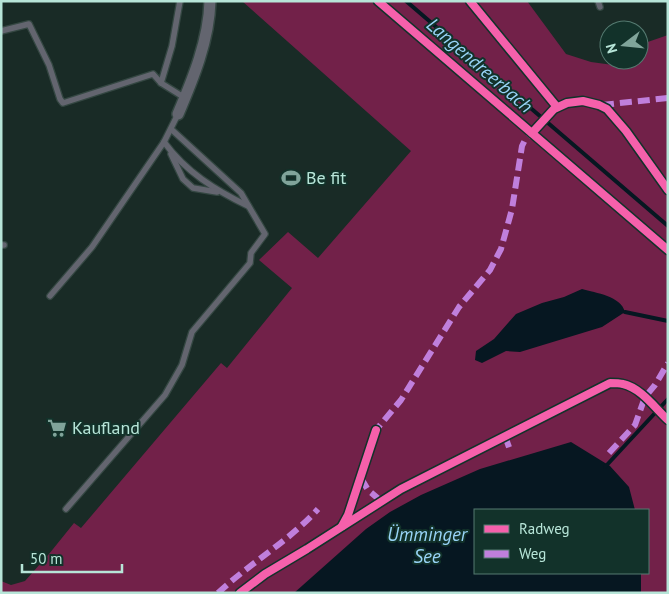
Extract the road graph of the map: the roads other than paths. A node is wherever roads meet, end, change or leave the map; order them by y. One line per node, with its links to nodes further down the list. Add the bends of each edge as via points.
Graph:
1 (180, 1): 4 (lane)
2 (210, 1): 5 (street, via 204,43)
3 (1, 31): 4 (lane, via 29,24 50,65 63,103 153,74)
4 (161, 82): 5 (lane)
5 (185, 98): 6 (street)
6 (178, 114): 7 (lane)
7 (171, 129): 8 (lane); 11 (lane, via 241,193)
8 (164, 142): 9 (lane); 12 (lane, via 92,247)
9 (169, 149): 10 (lane, via 190,170); 10 (lane, via 183,179 193,188)
10 (220, 192): 11 (lane)
11 (248, 206): 13 (lane, via 265,234 251,253 250,262 192,332 182,365 165,395)
12 (50, 296)
13 (66, 509)

